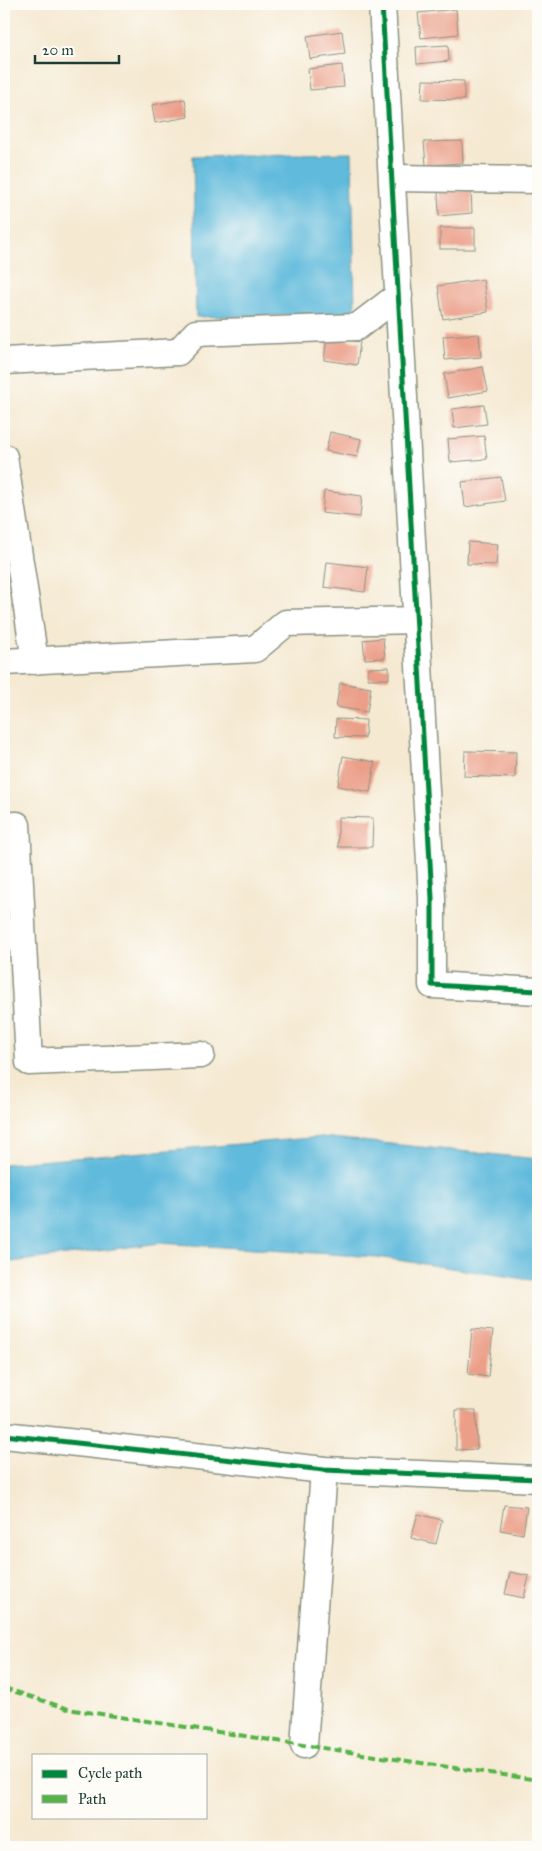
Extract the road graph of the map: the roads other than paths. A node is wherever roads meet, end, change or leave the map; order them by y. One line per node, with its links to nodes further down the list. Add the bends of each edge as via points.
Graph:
1 (382, 4): 2 (street)
2 (393, 178): 3 (street); 4 (street)
3 (538, 180)
4 (399, 295): 5 (street, via 357,327 196,333 178,352); 7 (street)
5 (4, 361)
6 (4, 458): 8 (street)
7 (417, 620): 8 (street, via 286,622 254,649); 11 (street, via 432,898 432,985)
8 (35, 661): 9 (street)
9 (4, 662)
10 (4, 826): 12 (street, via 18,825 30,1062)
11 (538, 992)
12 (201, 1055)
13 (4, 1436): 14 (street)
14 (324, 1470): 15 (street); 16 (street)
15 (538, 1479)
16 (304, 1745)

